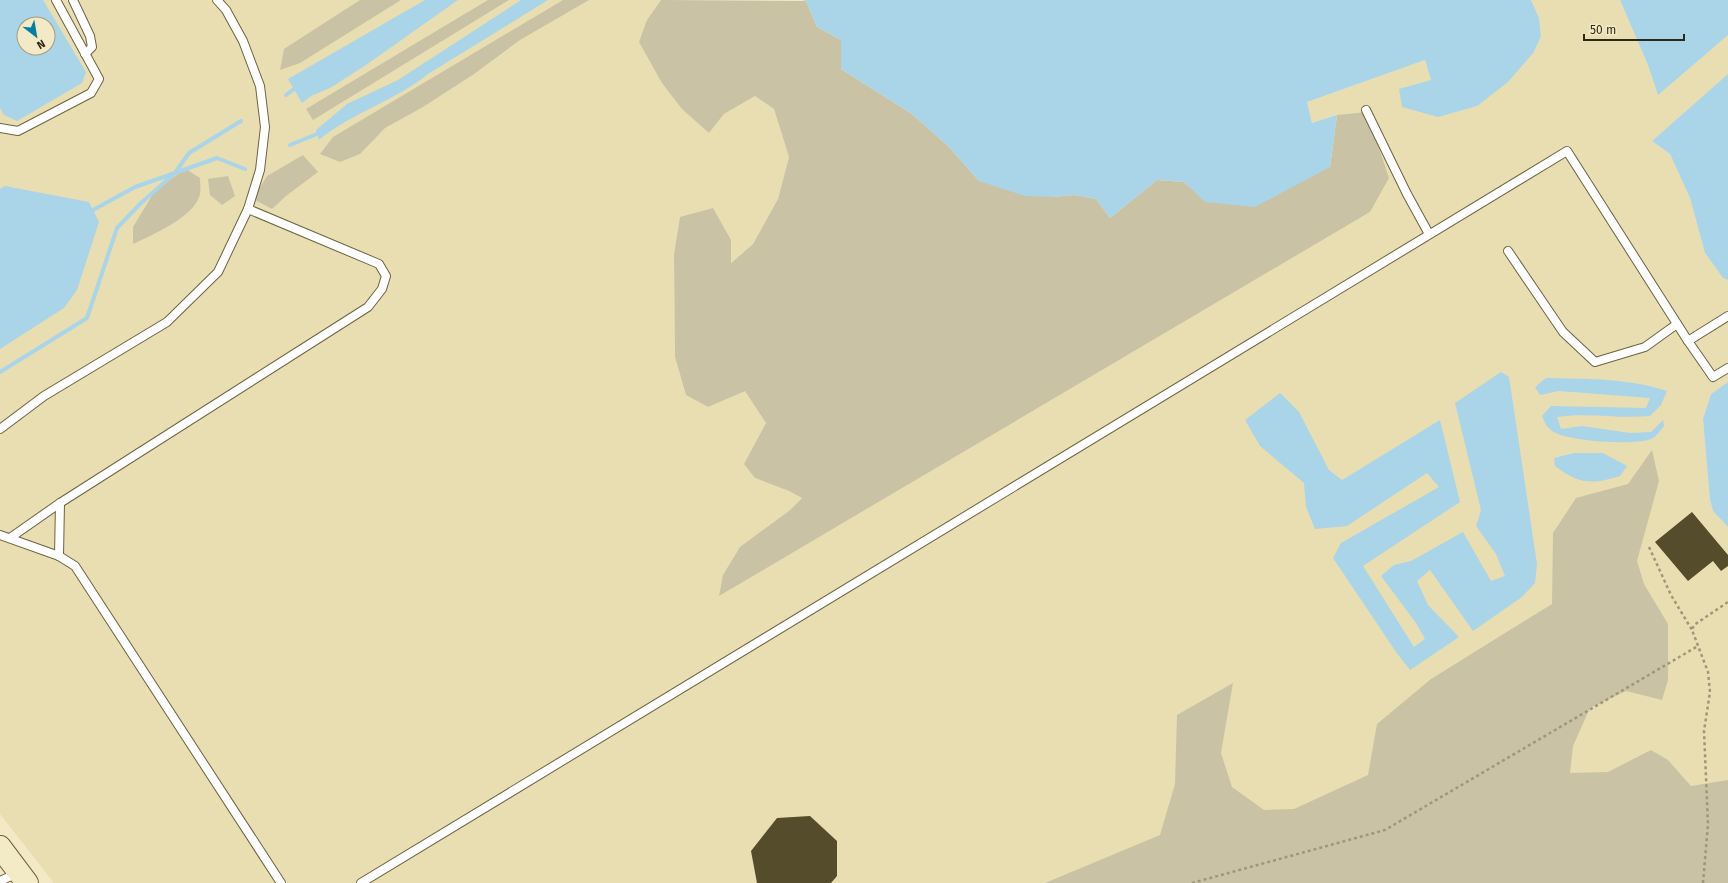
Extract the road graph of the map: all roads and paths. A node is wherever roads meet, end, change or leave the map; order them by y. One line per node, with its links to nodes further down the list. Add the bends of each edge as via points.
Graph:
1 (56, 0): 4 (lane)
2 (73, 0): 4 (lane, via 90,36 92,47)
3 (217, 0): 7 (lane, via 226,10 243,41 260,86 265,127 260,170)
4 (85, 54): 6 (lane, via 98,79 91,93 18,132)
5 (1366, 110): 8 (lane, via 1406,194)
6 (0, 128)
7 (248, 209): 14 (lane, via 218,272 167,322 44,396); 15 (lane, via 379,264 386,276 382,290 368,307)
8 (1429, 234): 11 (lane, via 1567,151); 26 (lane)
9 (1508, 251): 11 (lane, via 1563,332 1595,362 1645,347)
10 (1728, 316): 12 (lane)
11 (1677, 324): 12 (lane)
12 (1688, 342): 13 (lane, via 1713,377)
13 (1728, 368)
14 (0, 429)
15 (60, 503): 17 (lane); 19 (lane)
16 (0, 535): 17 (lane)
17 (10, 538): 19 (lane)
18 (1649, 548): 21 (path, via 1671,595)
19 (59, 556): 25 (lane, via 75,566)
20 (1728, 602): 21 (path, via 1694,625)
21 (1692, 630): 22 (path)
22 (1698, 646): 27 (path, via 1385,830); 28 (path, via 1708,672 1710,692 1704,731 1708,824)
23 (0, 847): 24 (street)
24 (16, 879)
25 (281, 883)
26 (361, 883)
27 (1192, 883)
28 (1703, 883)

